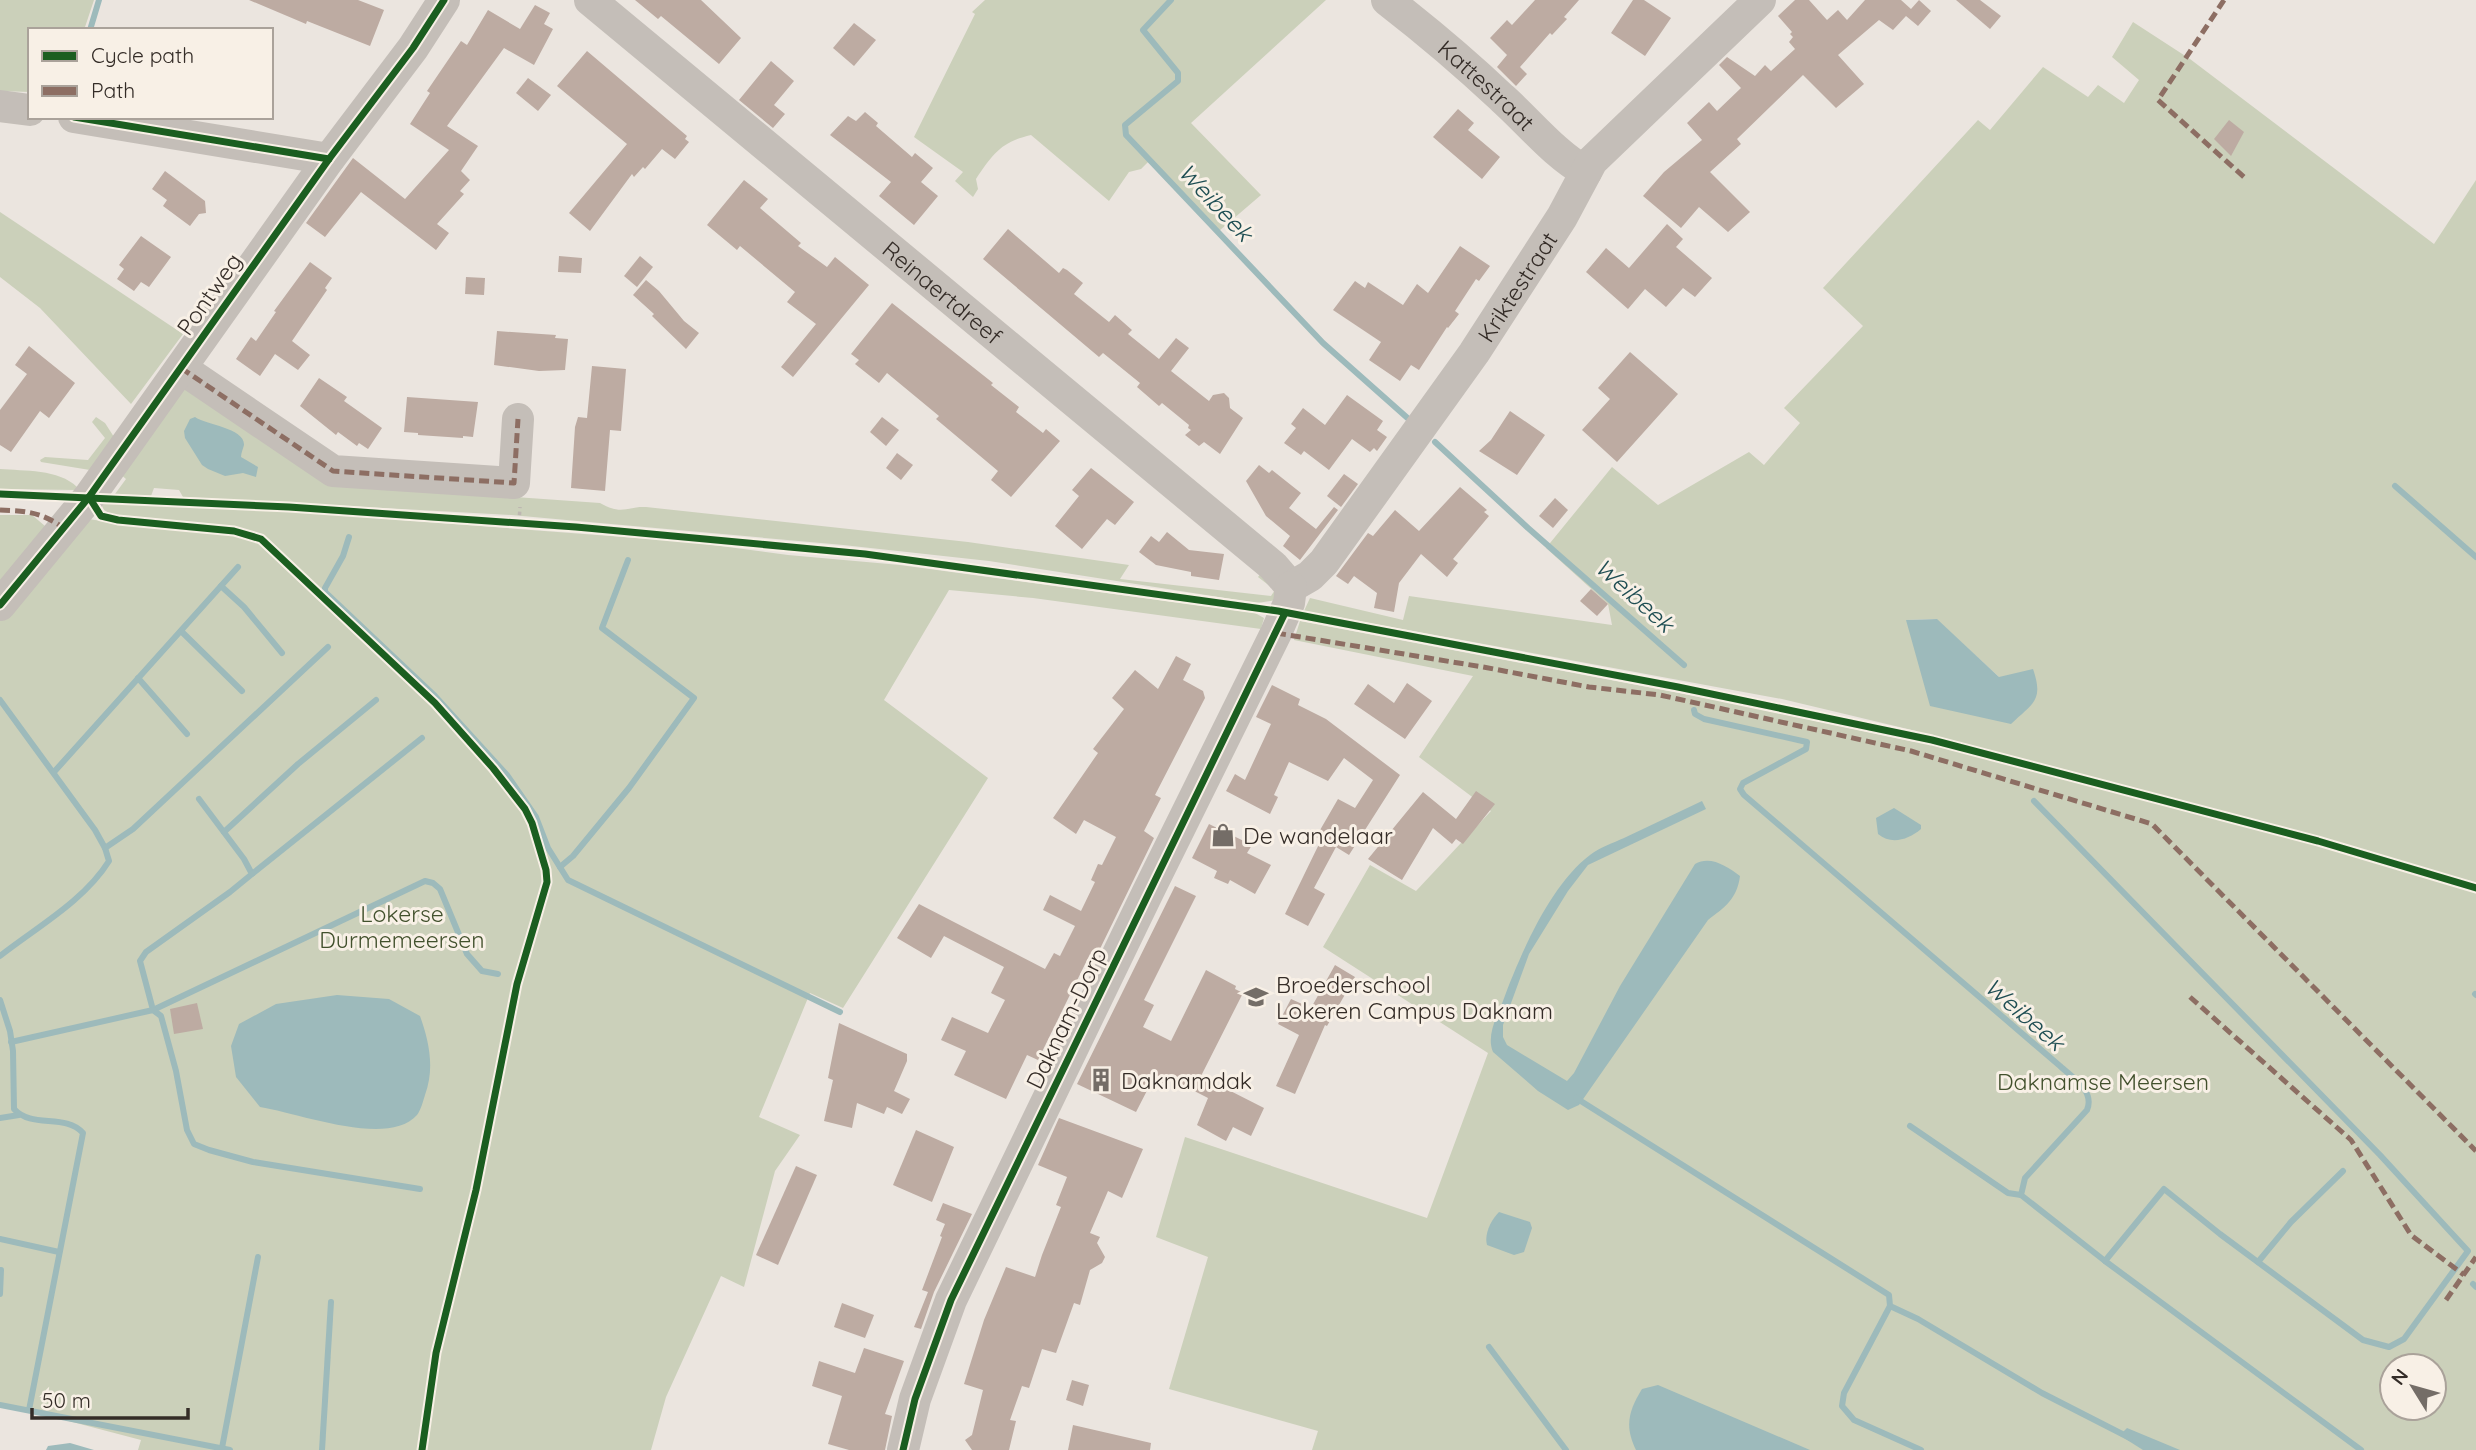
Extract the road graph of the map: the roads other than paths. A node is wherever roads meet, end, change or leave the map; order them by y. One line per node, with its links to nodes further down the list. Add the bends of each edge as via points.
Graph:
1 (444, 0): 8 (street, Pontweg)
2 (590, 0): 12 (street, Reinaertdreef, via 1273,566)
3 (1387, 0): 9 (street, Kattestraat, via 1431,34 1566,161)
4 (1760, 0): 9 (street, Kriktestraat, via 1592,161)
5 (0, 106): 6 (street)
6 (28, 110)
7 (86, 119): 8 (street)
8 (329, 159): 10 (street, Pontweg)
9 (1586, 172): 12 (street, Kriktestraat, via 1562,217 1434,411 1324,562)
10 (181, 368): 11 (street, via 332,471 514,483); 13 (street, Pontweg, via 89,497)
11 (518, 419)
12 (1291, 587): 14 (street, Daknam-Dorp, via 1276,633 951,1300 915,1398)
13 (0, 605)
14 (903, 1450)

